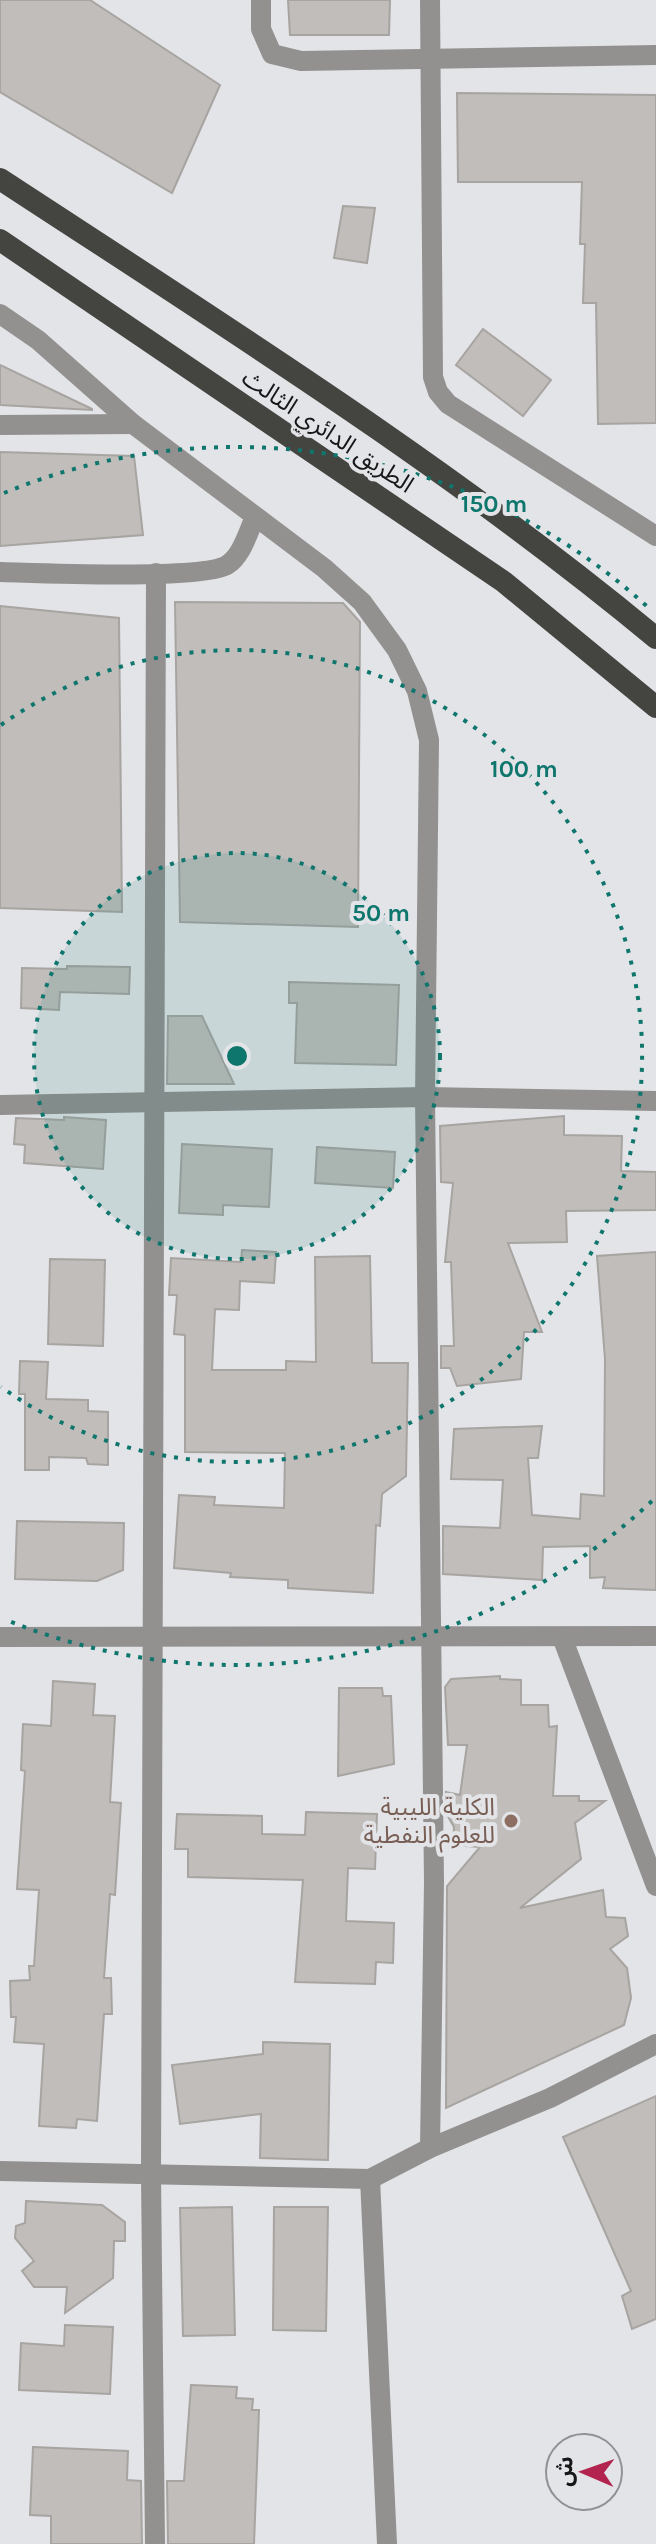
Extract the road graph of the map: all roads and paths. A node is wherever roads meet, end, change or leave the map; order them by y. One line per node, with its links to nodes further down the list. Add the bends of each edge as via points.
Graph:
1 (261, 0): 4 (street, via 261,29 272,54 301,61)
2 (430, 0): 4 (street)
3 (656, 55): 4 (street)
4 (430, 57): 11 (street, via 433,377 438,392 448,404)
5 (0, 179): 14 (highway, الطريق الدائري الثالث, via 434,467)
6 (0, 240): 15 (highway, الطريق الدائري الثالث, via 504,582)
7 (0, 314): 8 (street, via 38,340)
8 (133, 424): 9 (street); 10 (street)
9 (0, 425)
10 (255, 517): 13 (street, via 229,564); 16 (street, via 362,602 397,650 417,691 429,740)
11 (656, 536)
12 (0, 572): 13 (street)
13 (156, 573): 19 (street)
14 (656, 638)
15 (656, 707)
16 (425, 1097): 17 (street); 19 (street); 20 (street)
17 (656, 1101)
18 (0, 1105): 19 (street)
19 (152, 1105): 24 (street)
20 (430, 1635): 23 (street); 24 (street); 27 (street)
21 (656, 1636): 23 (street)
22 (0, 1637): 24 (street)
23 (562, 1637): 25 (street)
24 (154, 1638): 29 (street)
25 (656, 1886)
26 (656, 2044): 27 (street, via 550,2098)
27 (430, 2148): 30 (street)
28 (0, 2171): 29 (street)
29 (151, 2175): 30 (street); 31 (street)
30 (370, 2179): 32 (street)
31 (155, 2544)
32 (387, 2544)

